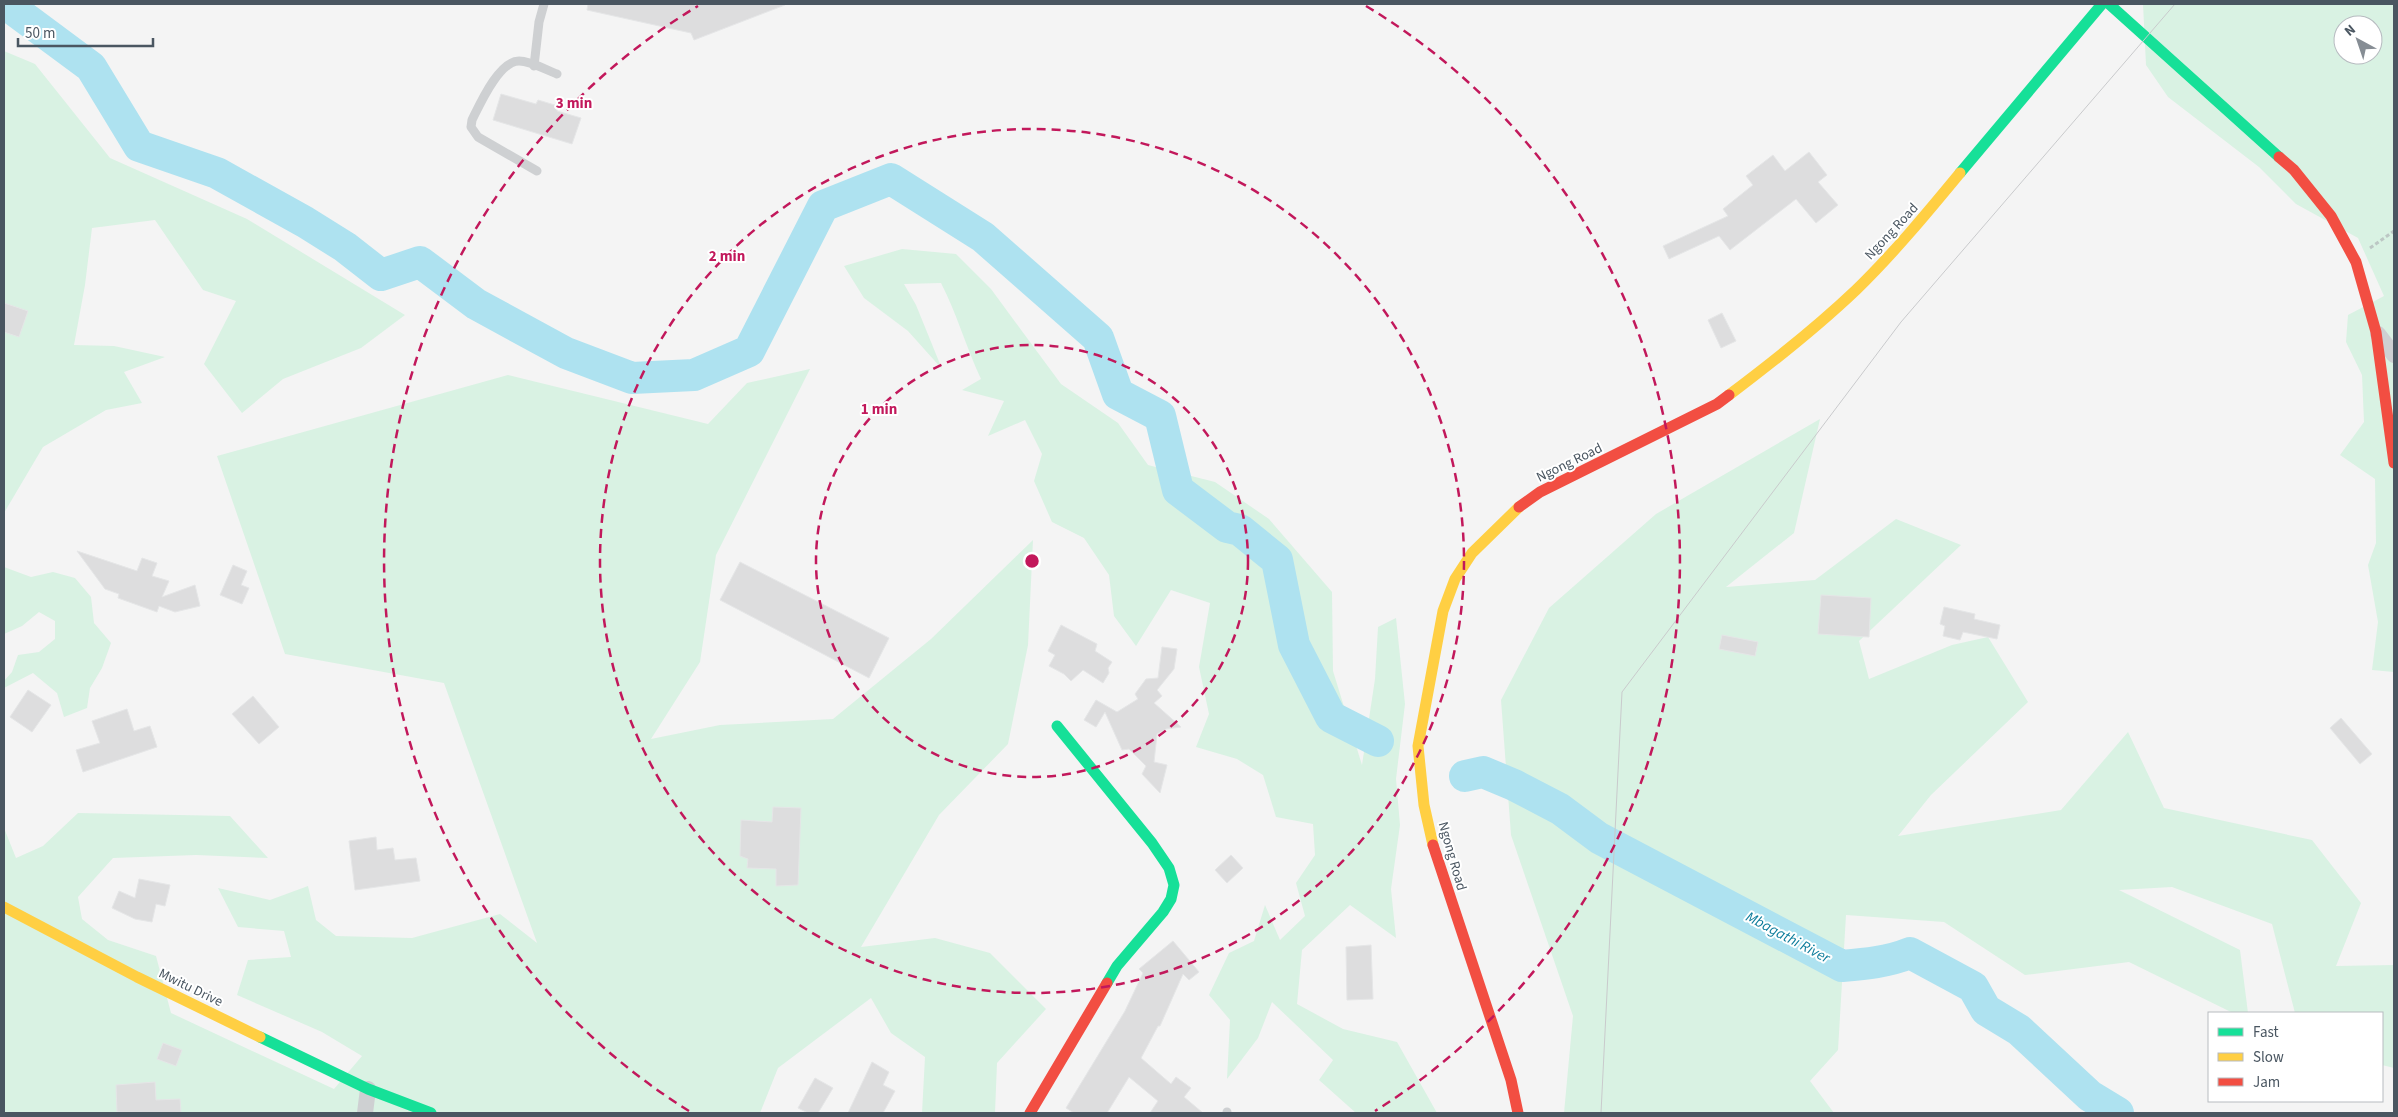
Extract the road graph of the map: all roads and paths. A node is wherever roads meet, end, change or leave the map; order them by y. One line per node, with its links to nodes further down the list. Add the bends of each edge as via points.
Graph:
1 (544, 4): 4 (lane)
2 (2102, 4): 18 (street, Ngong Road, via 1918,224 1856,290 1782,356 1717,404 1540,492 1492,532 1455,578 1443,611 1418,746 1424,805 1435,856 1511,1080)
3 (2109, 4): 8 (street, via 2294,170 2331,216)
4 (534, 66): 5 (lane); 6 (lane, via 521,61 512,62 499,72 471,127 478,137)
5 (556, 74)
6 (537, 171)
7 (2394, 231): 8 (path)
8 (2356, 262): 9 (street)
9 (2376, 332): 10 (street); 11 (street)
10 (2394, 355)
11 (2394, 463)
12 (1057, 726): 17 (street, via 1152,843 1169,868 1174,885 1171,900 1117,966)
13 (4, 907): 14 (street, Mwitu Drive, via 137,977)
14 (368, 1089): 15 (street); 16 (street, Mwitu Drive)
15 (365, 1113)
16 (430, 1113)
17 (1030, 1113)
18 (1518, 1113)

